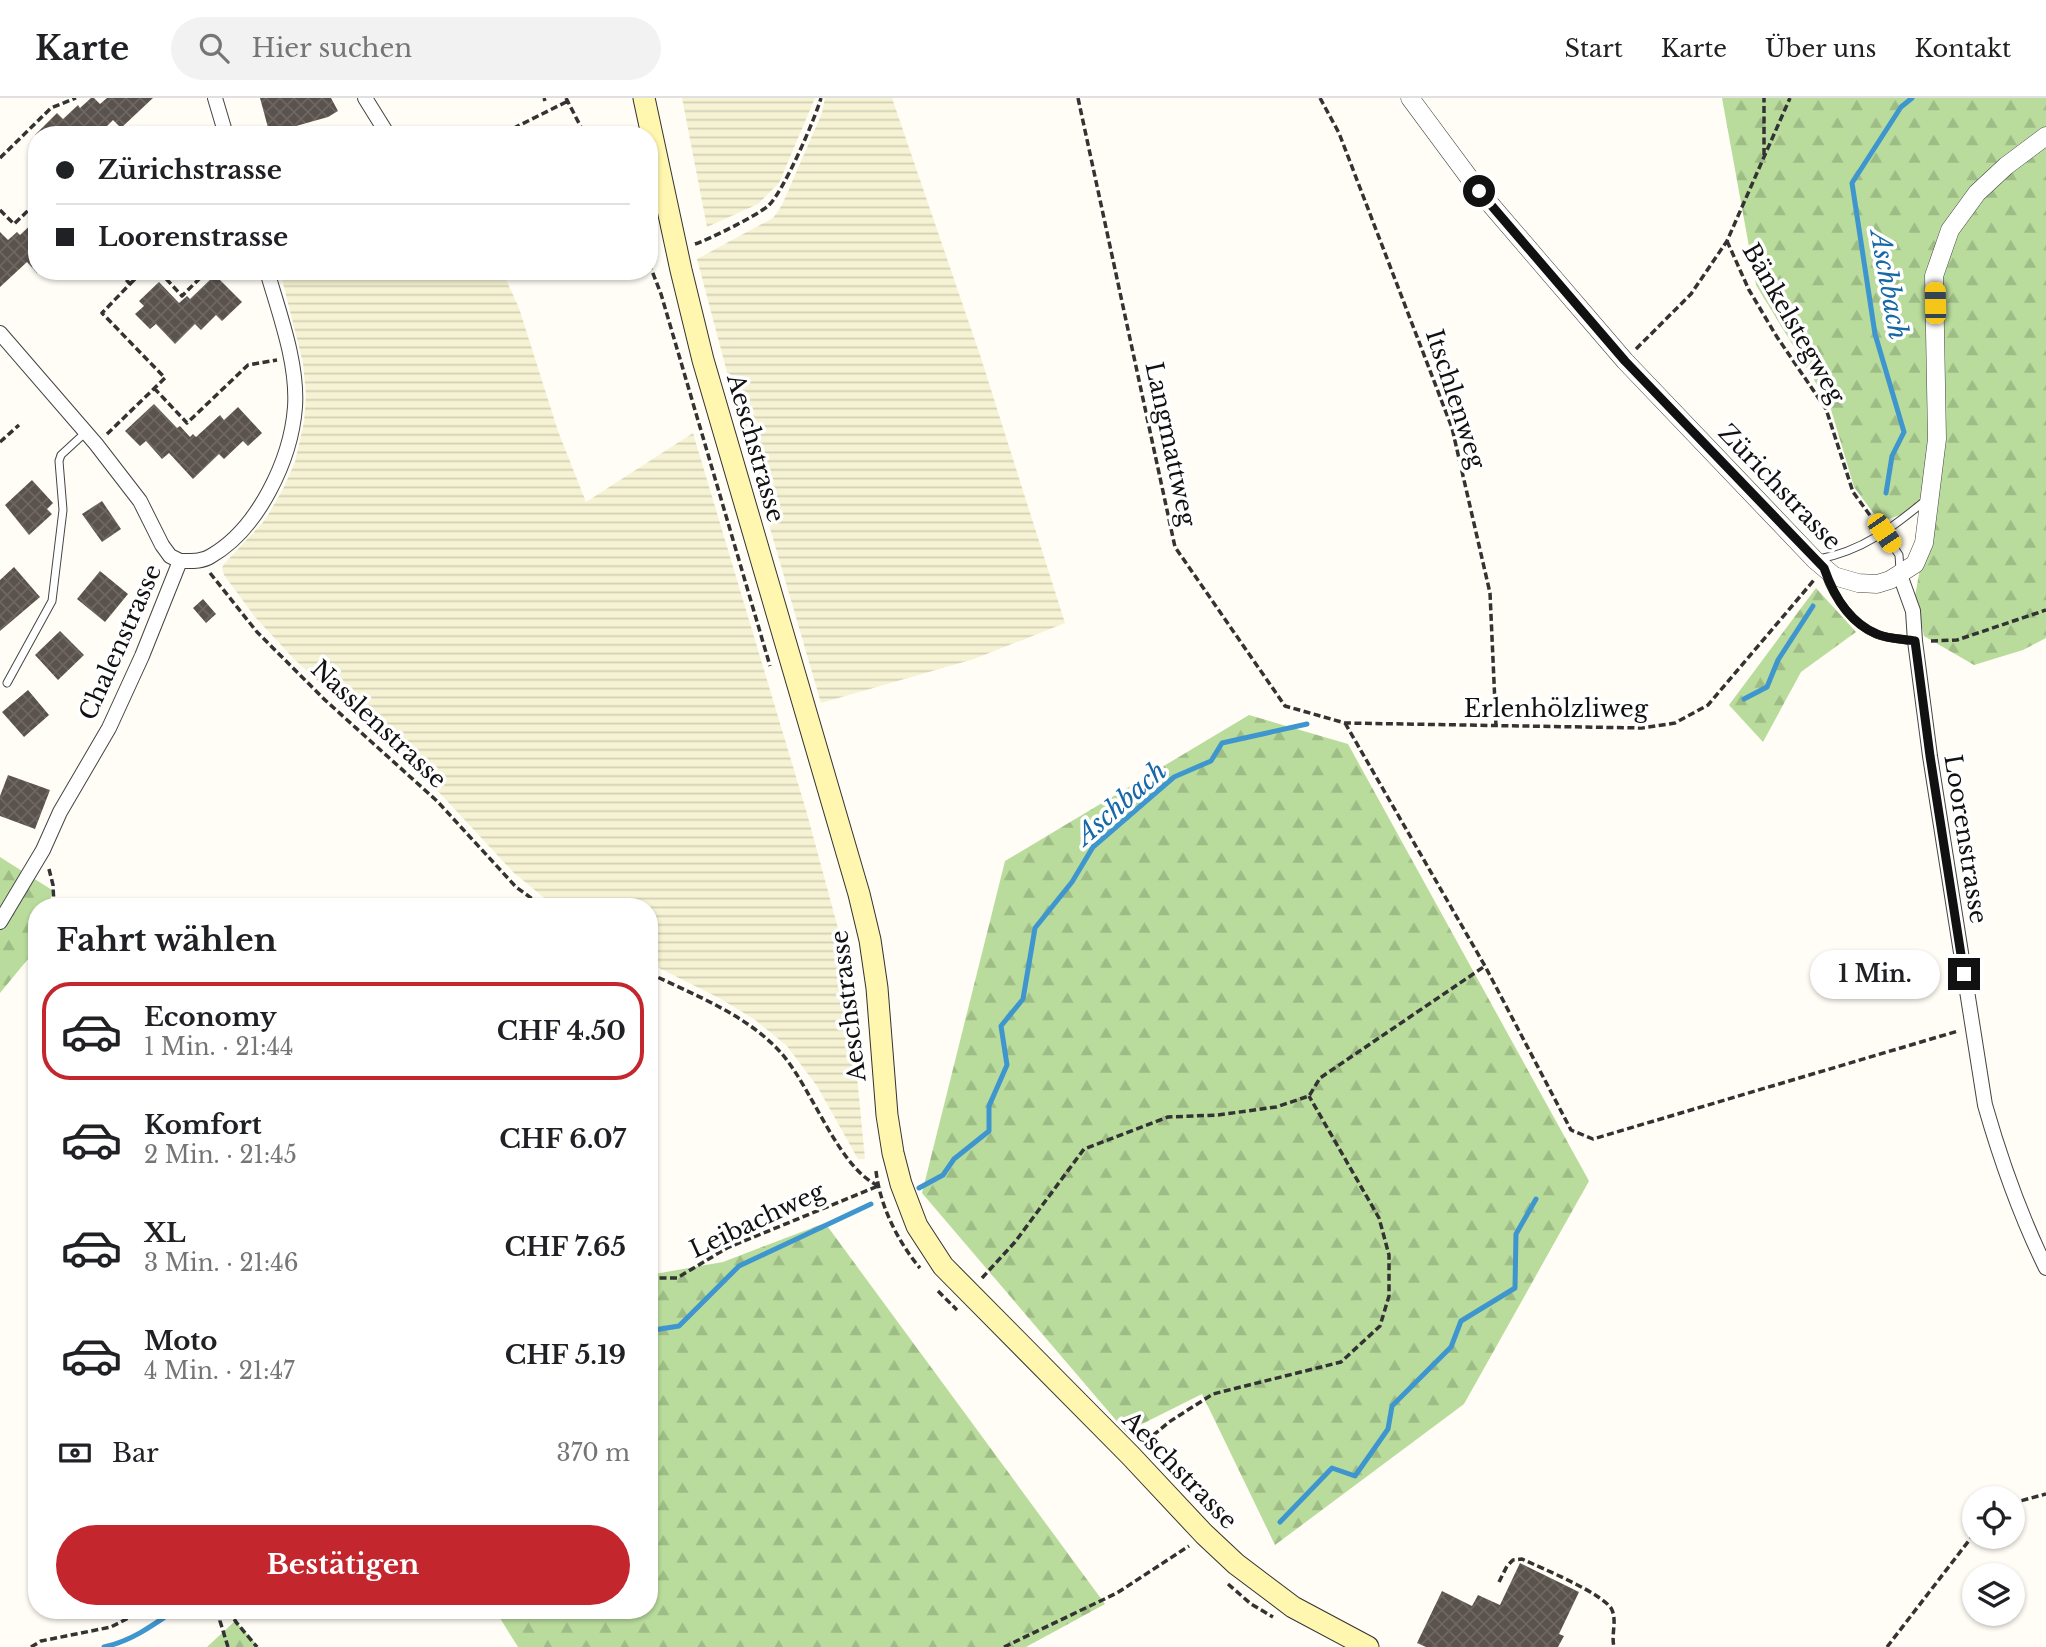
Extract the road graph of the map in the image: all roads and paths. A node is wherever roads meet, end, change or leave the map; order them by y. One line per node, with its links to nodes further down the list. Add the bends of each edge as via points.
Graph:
1 (76, 98): 12 (path, via 51,108)
2 (215, 98): 13 (street)
3 (365, 98): 14 (street)
4 (644, 98): 17 (main road, Aeschstrasse)
5 (821, 98): 26 (path, via 781,189 768,206 703,241)
6 (1078, 98): 52 (path, Langmattweg, via 1175,547 1286,706)
7 (1320, 98): 53 (path, Itschlenweg, via 1339,133 1452,428 1490,593)
8 (1410, 98): 36 (street, Zürichstrasse, via 1479,191)
9 (1765, 98): 21 (path)
10 (1790, 98): 21 (path, Bänkelstegweg)
11 (567, 100): 15 (path); 16 (path)
12 (33, 126)
13 (223, 126)
14 (382, 126)
15 (518, 126)
16 (581, 126)
17 (650, 126)
18 (28, 131): 20 (path)
19 (2046, 136): 42 (street, via 1977,193 1950,230 1934,275 1937,439)
20 (0, 158)
21 (1764, 159): 25 (path, Bänkelstegweg)
22 (658, 164): 26 (main road, Aeschstrasse)
23 (0, 210): 24 (path, via 14,224)
24 (28, 211)
25 (1727, 241): 36 (path, Bänkelstegweg, via 1691,295); 43 (path, Bänkelstegweg, via 1770,325 1826,409 1853,492)
26 (676, 250): 63 (main road, Aeschstrasse, via 703,360 859,894 877,988 887,1115)
27 (127, 280): 33 (path)
28 (135, 280): 33 (path)
29 (167, 280): 30 (path, via 182,296)
30 (198, 280)
31 (270, 280): 35 (street)
32 (655, 280): 50 (path)
33 (131, 284): 37 (path, via 102,313 165,378)
34 (0, 333): 39 (street, Chalenstrasse)
35 (291, 357): 37 (path, via 248,366 187,424); 45 (street, via 295,407 282,468 257,512 236,536)
36 (1625, 361): 46 (street, Zürichstrasse)
37 (154, 388): 41 (path)
38 (19, 425): 40 (path)
39 (86, 432): 41 (street, Chalenstrasse); 51 (lane, via 59,461 63,510 52,601)
40 (0, 442)
41 (96, 444): 44 (street, Chalenstrasse, via 140,500 162,545)
42 (1929, 497): 43 (lane); 47 (street, via 1924,543 1914,564)
43 (1884, 533): 46 (lane); 47 (lane, via 1899,555)
44 (180, 561): 45 (street); 54 (street, Chalenstrasse, via 109,728)
45 (200, 561): 56 (path, Nasslenstrasse, via 257,632 437,801)
46 (1819, 564): 47 (street, Zürichstrasse, via 1834,576 1858,583 1877,584); 49 (lane, via 1853,618 1877,634); 53 (path, Erlenhölzliweg, via 1708,705 1675,723 1642,728)
47 (1900, 575): 49 (street, Loorenstrasse, via 1913,611)
48 (2046, 610): 49 (path, via 1957,640)
49 (1915, 641): 60 (street, Loorenstrasse)
50 (772, 673)
51 (7, 683)
52 (1345, 723): 53 (path, Erlenhölzliweg); 58 (path)
53 (1496, 726)
54 (43, 850): 55 (path); 57 (street, Chalenstrasse)
55 (54, 898)
56 (531, 898)
57 (0, 922)
58 (1485, 966): 60 (path, via 1571,1130 1593,1139); 61 (path, via 1320,1078)
59 (658, 976): 64 (path, via 704,998 780,1052 804,1083 850,1165)
60 (1973, 1026): 65 (street, Loorenstrasse, via 1985,1105 2000,1159)
61 (1309, 1096): 69 (path, via 1276,1107 1168,1117 1084,1149 1015,1242); 71 (path, via 1379,1218 1389,1255 1389,1296 1380,1326 1342,1362 1213,1394 1168,1422)
62 (875, 1160): 64 (path)
63 (901, 1184): 64 (path); 69 (main road, Aeschstrasse, via 917,1226 943,1266)
64 (878, 1186): 66 (path, via 894,1229); 67 (path, Leibachweg, via 727,1248 677,1278)
65 (2046, 1268)
66 (924, 1274)
67 (658, 1278)
68 (933, 1284): 70 (path)
69 (969, 1293): 71 (main road, Aeschstrasse)
70 (961, 1314)
71 (1130, 1455): 86 (main road, Aeschstrasse, via 1204,1534 1264,1587)
72 (2046, 1494): 73 (path)
73 (2025, 1501)
74 (1189, 1546): 85 (path, via 1117,1593)
75 (1962, 1549): 88 (path)
76 (1225, 1581): 81 (path)
77 (1499, 1581): 87 (path, via 1513,1560 1522,1559 1599,1596 1611,1607)
78 (127, 1619): 82 (path)
79 (219, 1619): 83 (path)
80 (234, 1619): 84 (path)
81 (1275, 1619)
82 (31, 1647)
83 (228, 1647)
84 (257, 1647)
85 (1004, 1647)
86 (1368, 1647)
87 (1614, 1647)
88 (1887, 1647)

